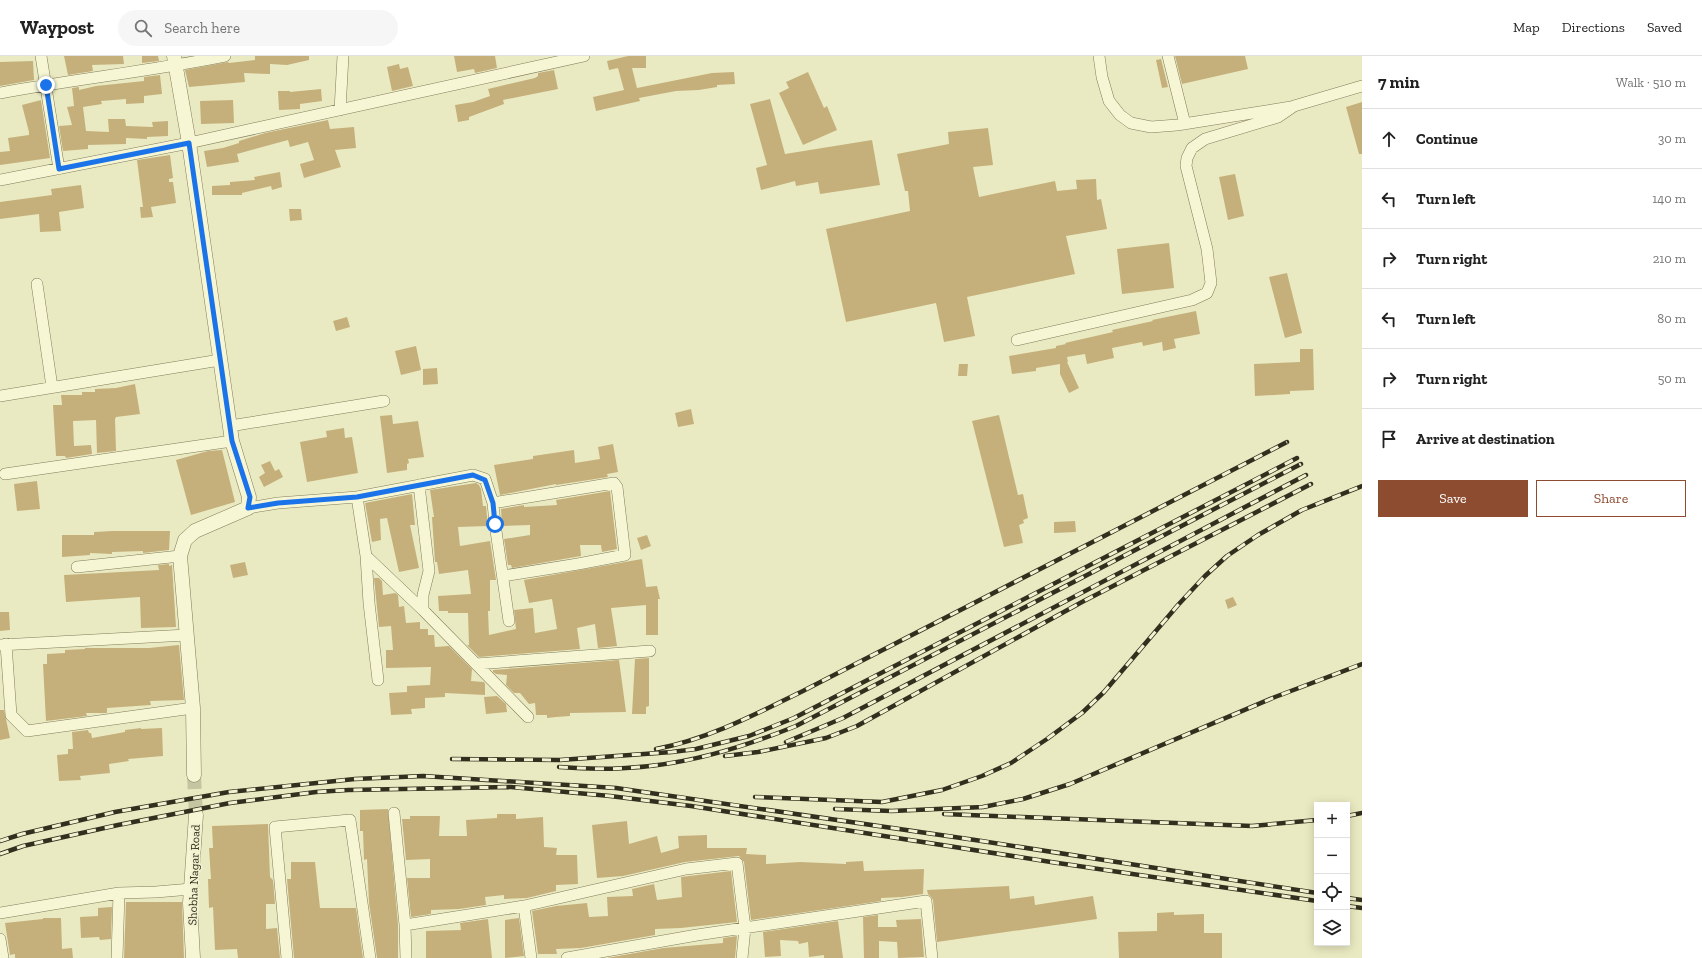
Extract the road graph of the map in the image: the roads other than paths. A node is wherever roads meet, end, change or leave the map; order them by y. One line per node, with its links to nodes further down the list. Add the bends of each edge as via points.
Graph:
1 (41, 56): 8 (street)
2 (225, 56): 7 (street)
3 (343, 56): 12 (street)
4 (584, 56): 12 (street)
5 (1099, 56): 13 (street, via 1109,101 1120,115 1131,123 1151,127)
6 (1168, 56): 13 (street)
7 (175, 61): 8 (street); 14 (street)
8 (46, 85): 10 (street); 15 (street)
9 (1362, 86): 11 (street)
10 (0, 93)
11 (1294, 106): 13 (street); 18 (street, via 1278,117 1205,139 1192,148 1187,158 1186,166 1207,249 1211,283 1207,293 1192,300)
12 (340, 110): 14 (street)
13 (1185, 124)
14 (189, 143): 15 (street); 19 (street)
15 (59, 169): 16 (street)
16 (0, 180)
17 (37, 284): 20 (street)
18 (1017, 340)
19 (220, 360): 20 (street); 23 (street)
20 (52, 388): 21 (street)
21 (0, 396)
22 (384, 401): 23 (street)
23 (230, 426): 24 (street)
24 (232, 441): 25 (street); 29 (street, via 250,497)
25 (5, 474)
26 (419, 485): 27 (street); 28 (street, via 473,475 485,480); 34 (street, via 429,570 423,595)
27 (357, 497): 29 (street); 31 (street)
28 (493, 503): 33 (street); 33 (street, via 614,483 617,487 624,535 625,555)
29 (248, 508): 30 (street, via 195,531 185,540)
30 (180, 556): 32 (street); 36 (street)
31 (366, 556): 34 (street); 40 (street)
32 (78, 567)
33 (503, 576): 35 (street)
34 (423, 610): 39 (street)
35 (509, 621)
36 (187, 635): 37 (street); 41 (street)
37 (3, 645): 41 (street, via 11,715 27,731)
38 (650, 651): 39 (street)
39 (476, 664): 42 (street)
40 (378, 680)
41 (193, 708): 43 (street)
42 (528, 717)
43 (194, 775)
44 (394, 814): 50 (street)
45 (196, 815): 46 (street, Shobha Nagar Road)
46 (191, 889): 47 (street); 55 (street, Shobha Nagar Road)
47 (119, 893): 49 (street); 54 (street)
48 (524, 906): 50 (street); 51 (street, via 686,869 737,862); 59 (street)
49 (0, 913)
50 (404, 925): 58 (street)
51 (745, 928): 60 (street); 61 (street); 62 (street, via 926,901)
52 (0, 939): 53 (street)
53 (3, 958)
54 (117, 958)
55 (193, 958)
56 (286, 958): 57 (street, via 275,826 350,820)
57 (370, 958)
58 (406, 958)
59 (531, 958)
60 (567, 958)
61 (742, 958)
62 (932, 958)

